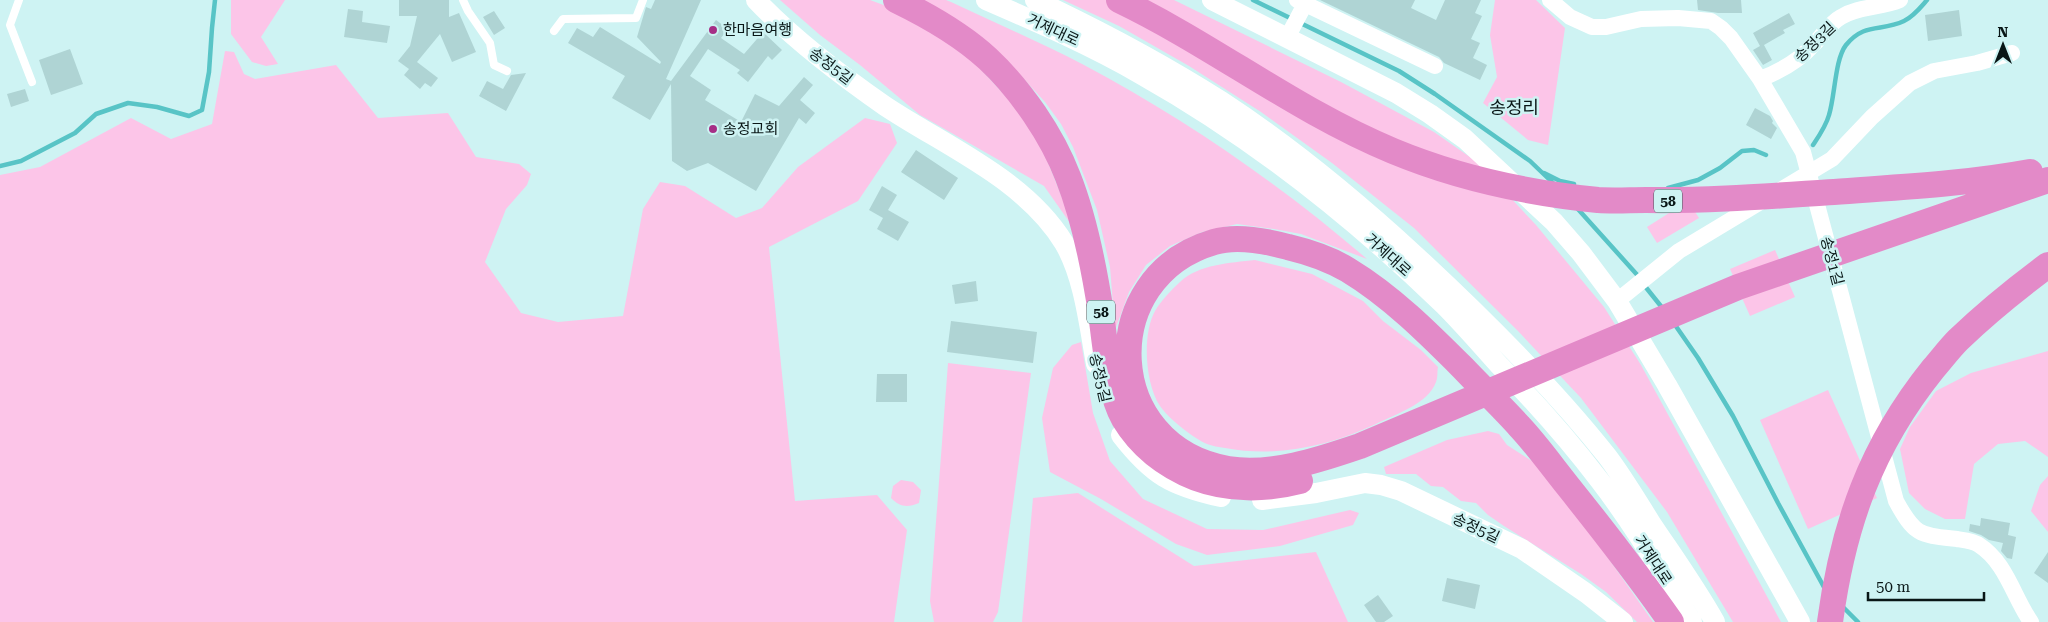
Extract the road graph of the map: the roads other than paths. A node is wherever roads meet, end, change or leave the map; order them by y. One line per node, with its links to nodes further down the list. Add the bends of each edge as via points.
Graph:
1 (19, 0): 19 (lane, via 10,25)
2 (463, 0): 17 (lane, via 490,43 494,65)
3 (643, 0): 13 (lane, via 636,18 563,19)
4 (756, 0): 28 (street, 송정5길, via 779,24 823,60 885,105 993,173 1038,209 1065,244 1075,270 1105,404 1124,440 1163,478 1194,491 1225,498 1258,500 1365,483 1394,489 1522,549)
5 (896, 0): 27 (highway, 58, via 960,36 988,60 1018,93 1047,133 1068,176 1082,218 1111,380 1124,418 1143,444 1165,464 1209,483 1263,488 1337,471)
6 (986, 0): 30 (street, 거제대로, via 1072,38 1142,75 1263,154 1343,214 1445,306 1550,419 1602,483)
7 (1035, 0): 31 (street, 거제대로, via 1091,26 1221,101 1353,200 1456,292 1554,393 1609,458)
8 (1119, 0): 23 (highway, 58, via 1170,25 1302,106 1351,132 1393,151 1474,178 1600,200 1750,198 1956,183)
9 (1212, 0): 14 (street)
10 (1550, 0): 18 (street, 송정1길, via 1570,17 1592,27 1642,19 1678,18 1711,22 1731,38)
11 (1900, 0): 18 (street, 송정3길, via 1841,17 1801,58 1784,70)
12 (1301, 2): 14 (street); 16 (street)
13 (554, 31)
14 (1288, 38): 26 (street, via 1396,93 1465,139 1554,222)
15 (2012, 53): 21 (street, via 1934,71 1910,83 1872,116 1832,159)
16 (1435, 66)
17 (507, 71)
18 (1760, 79): 21 (street, 송정1길, via 1803,152)
19 (32, 82)
20 (2048, 168): 23 (highway, 58)
21 (1808, 173): 26 (street, via 1679,251); 34 (street, 송정1길, via 1896,501 1913,528 1928,536 1979,544 2001,568)
22 (2048, 180): 23 (highway, 58)
23 (1999, 195): 24 (highway, 58); 27 (highway, 58, via 1892,248); 27 (highway, 58, via 1738,287)
24 (2048, 198)
25 (2044, 267): 33 (highway, via 1956,341 1915,391 1886,438 1849,525)
26 (1623, 296): 32 (street, via 1667,385)
27 (1369, 451): 29 (highway, via 1272,469 1231,470 1193,458 1177,449 1142,413 1129,369 1132,323 1152,282 1190,251 1215,241 1231,239 1278,244 1347,269 1390,300 1447,352 1520,427)
28 (1623, 622)
29 (1671, 622)
30 (1692, 622)
31 (1715, 622)
32 (1800, 622)
33 (1830, 622)
34 (2032, 622)

